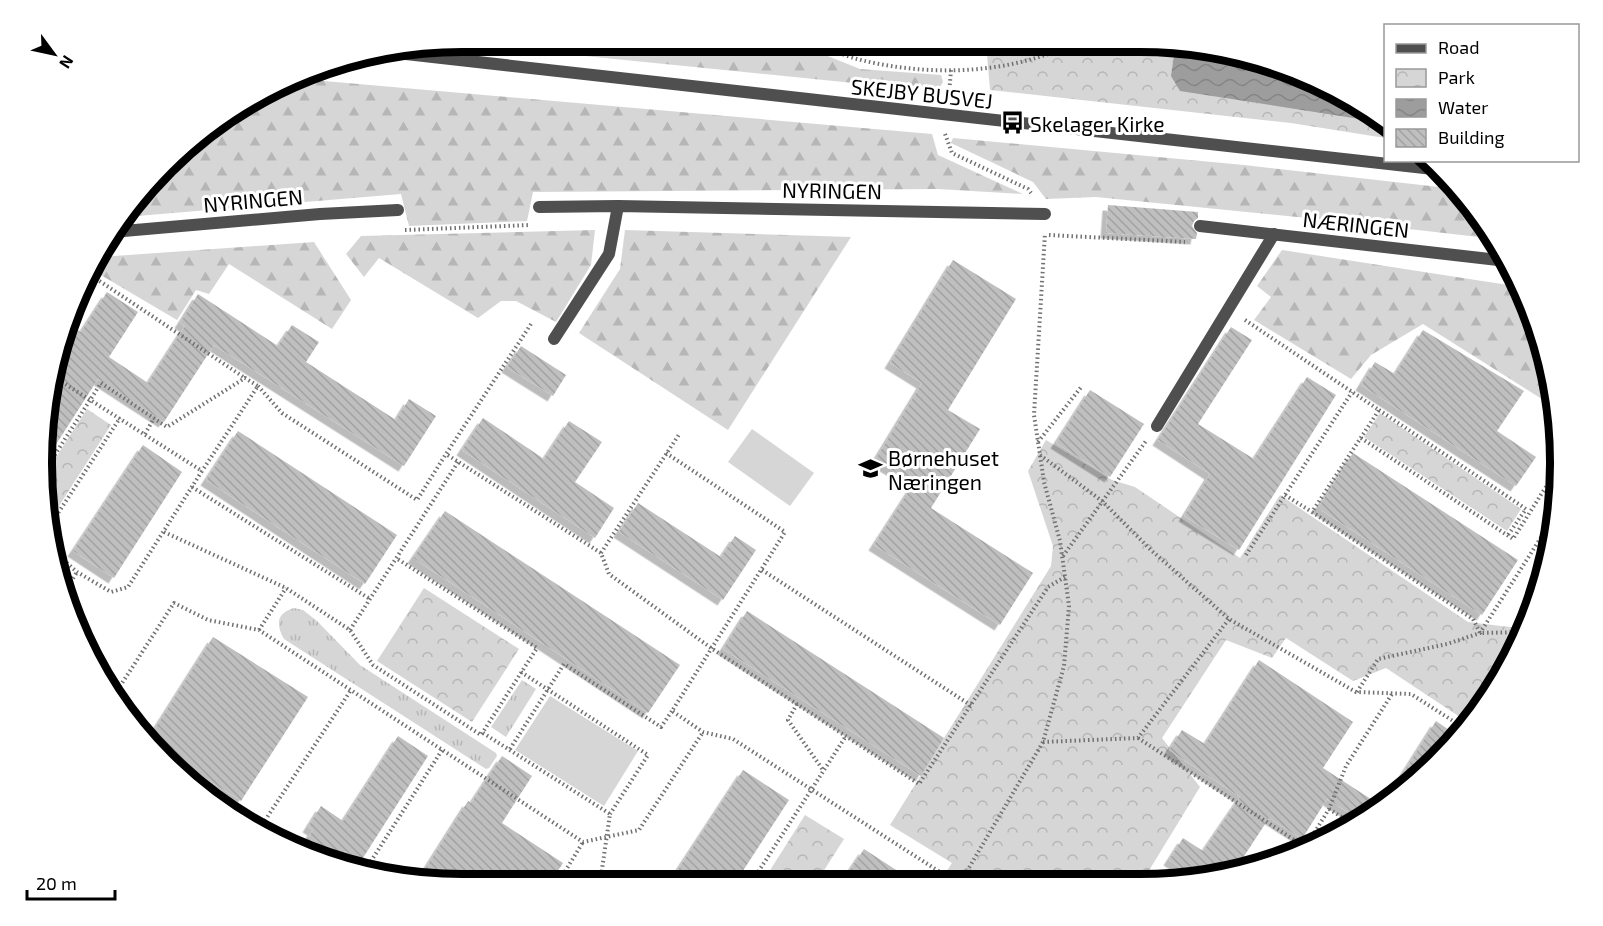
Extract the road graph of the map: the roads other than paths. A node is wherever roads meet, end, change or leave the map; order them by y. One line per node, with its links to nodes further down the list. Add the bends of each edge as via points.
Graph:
1 (416, 55): 2 (street, SKEJBY BUSVEJ)
2 (1425, 168)
3 (618, 206): 4 (street, NYRINGEN); 6 (street, NYRINGEN); 11 (street, via 609,254)
4 (539, 207)
5 (398, 210): 8 (street, NYRINGEN)
6 (1045, 214)
7 (1200, 226): 9 (street, NÆRINGEN)
8 (125, 231)
9 (1275, 234): 10 (street, NÆRINGEN); 12 (street)
10 (1497, 260)
11 (554, 339)
12 (1157, 426)

